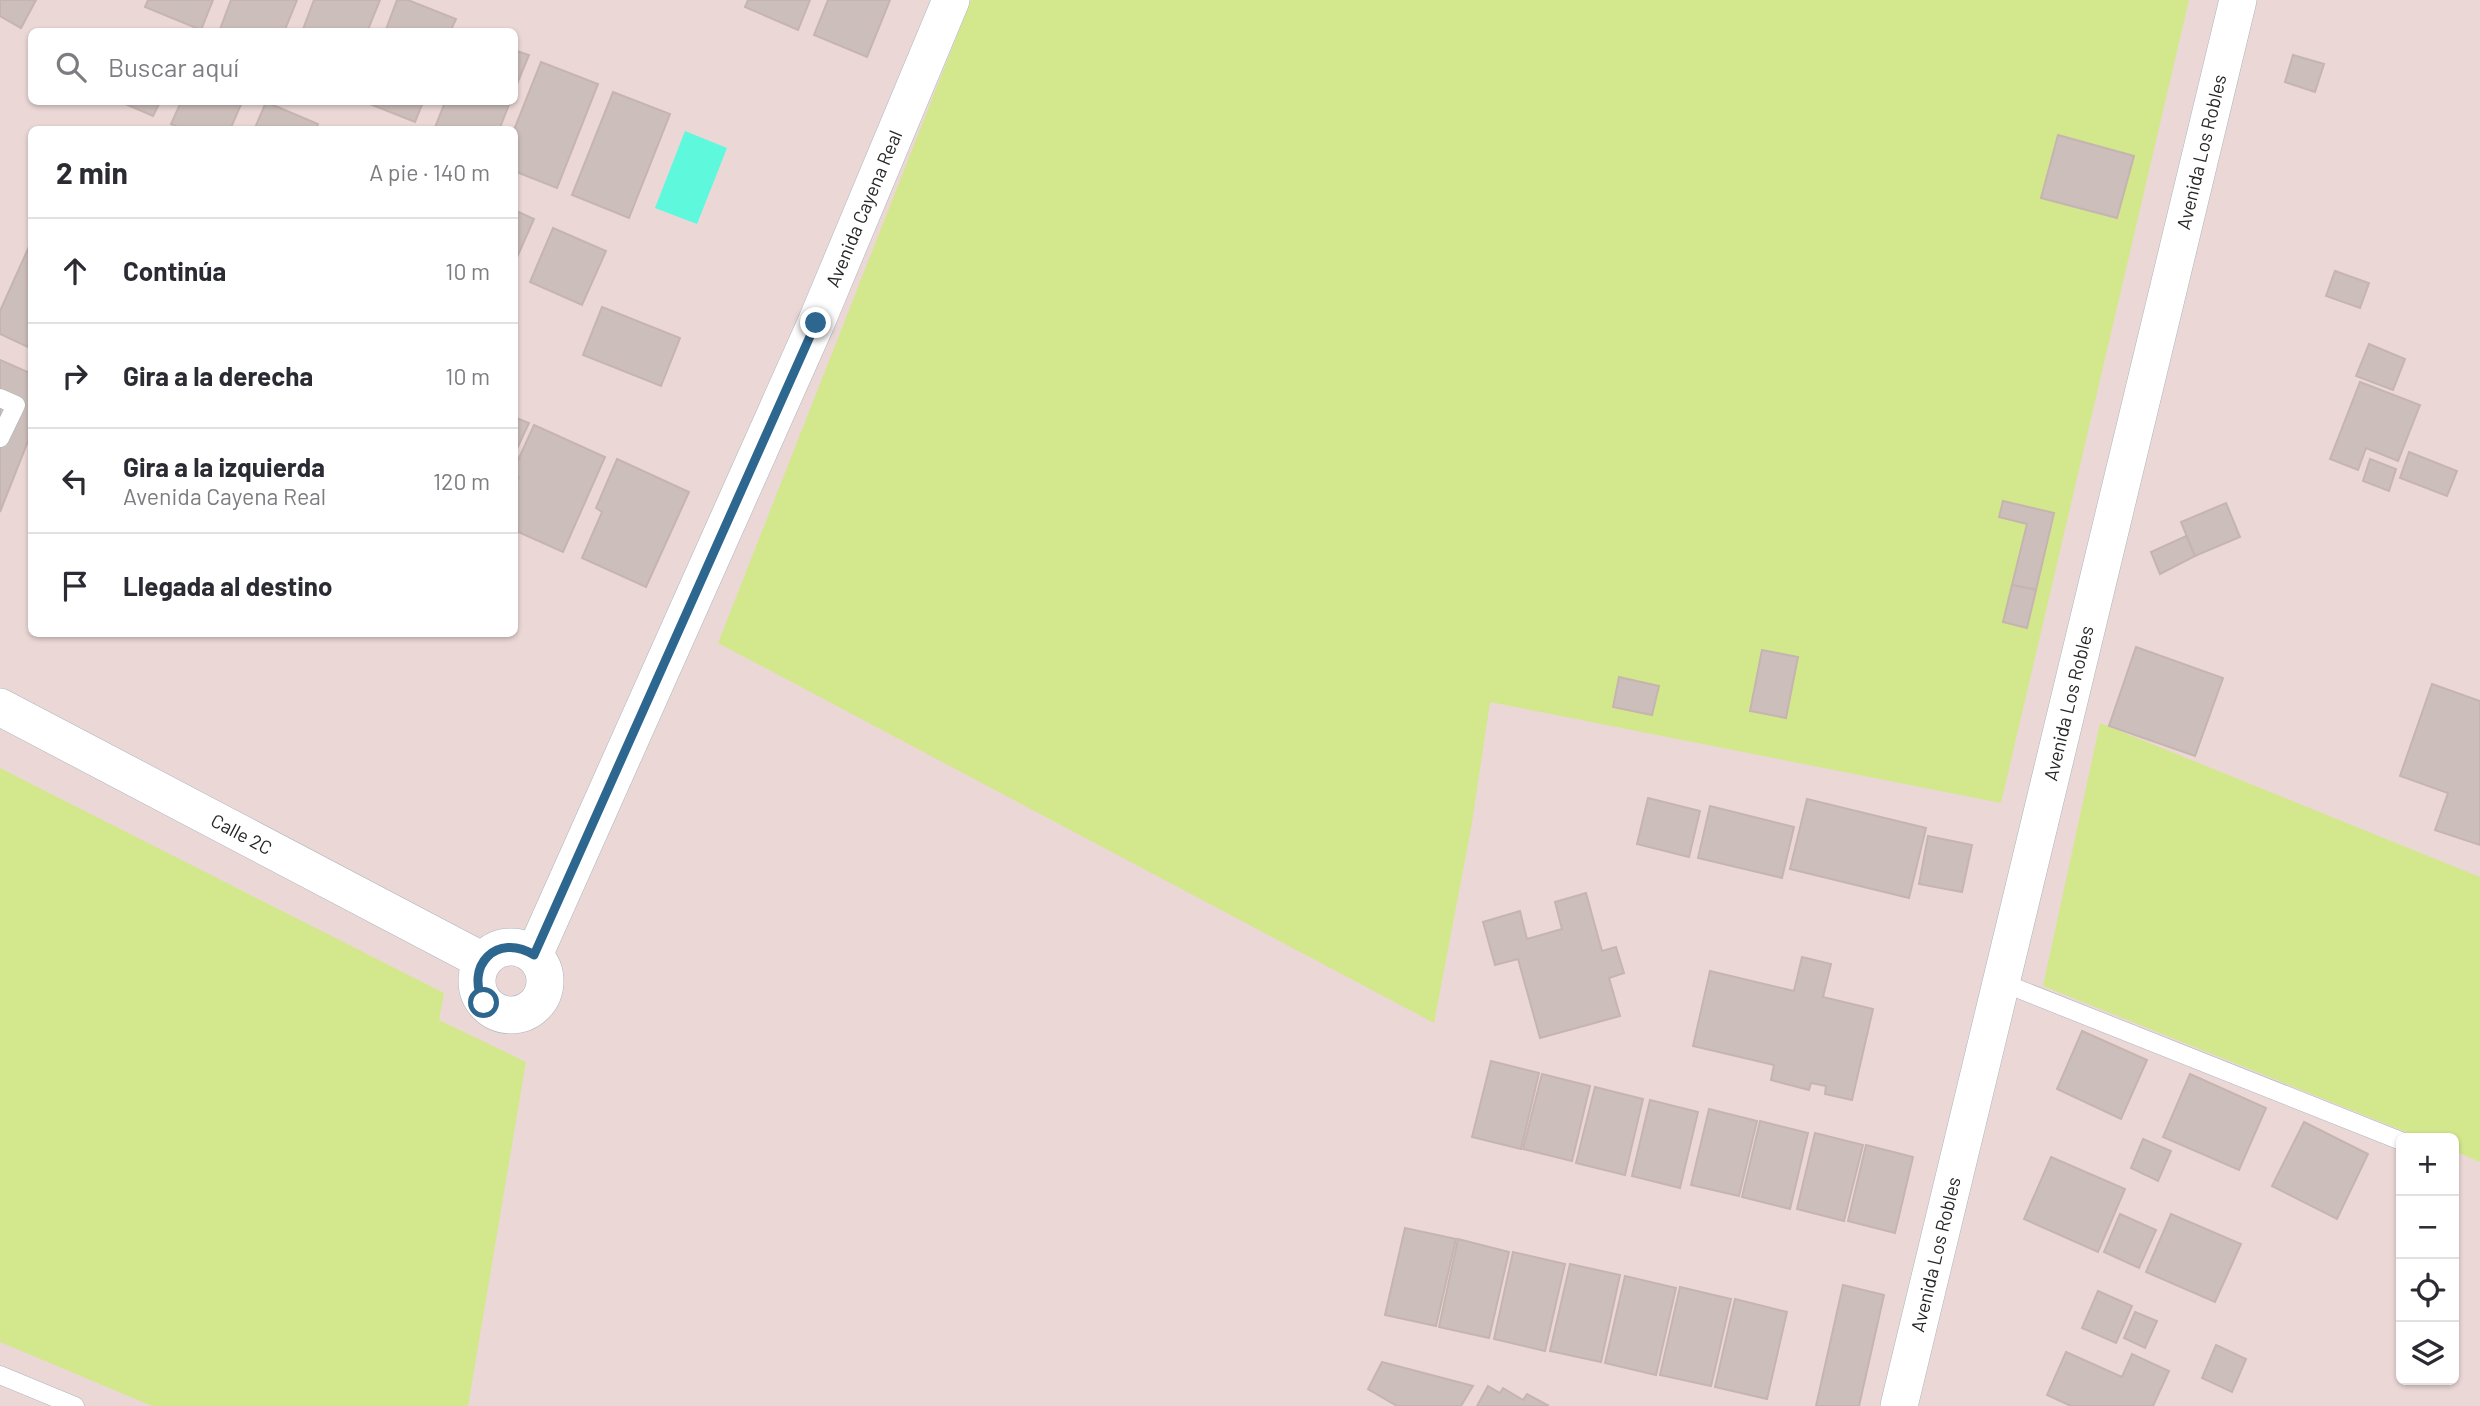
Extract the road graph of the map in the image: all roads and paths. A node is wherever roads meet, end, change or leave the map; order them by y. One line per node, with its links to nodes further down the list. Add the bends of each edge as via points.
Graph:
1 (951, 0): 6 (street, Avenida Cayena Real, via 816,323)
2 (2238, 0): 8 (street, Avenida Los Robles)
3 (0, 398): 4 (lane, via 16,405)
4 (0, 438)
5 (0, 706): 7 (street, Calle 2C)
6 (534, 955): 7 (street, via 524,949 502,948); 7 (street, via 545,975 545,986 535,1006 514,1016 484,1003 477,982)
7 (483, 961)
8 (2001, 982): 9 (lane); 12 (street, Avenida Los Robles)
9 (2396, 1139)
10 (0, 1374): 11 (lane)
11 (75, 1406)
12 (1899, 1406)

